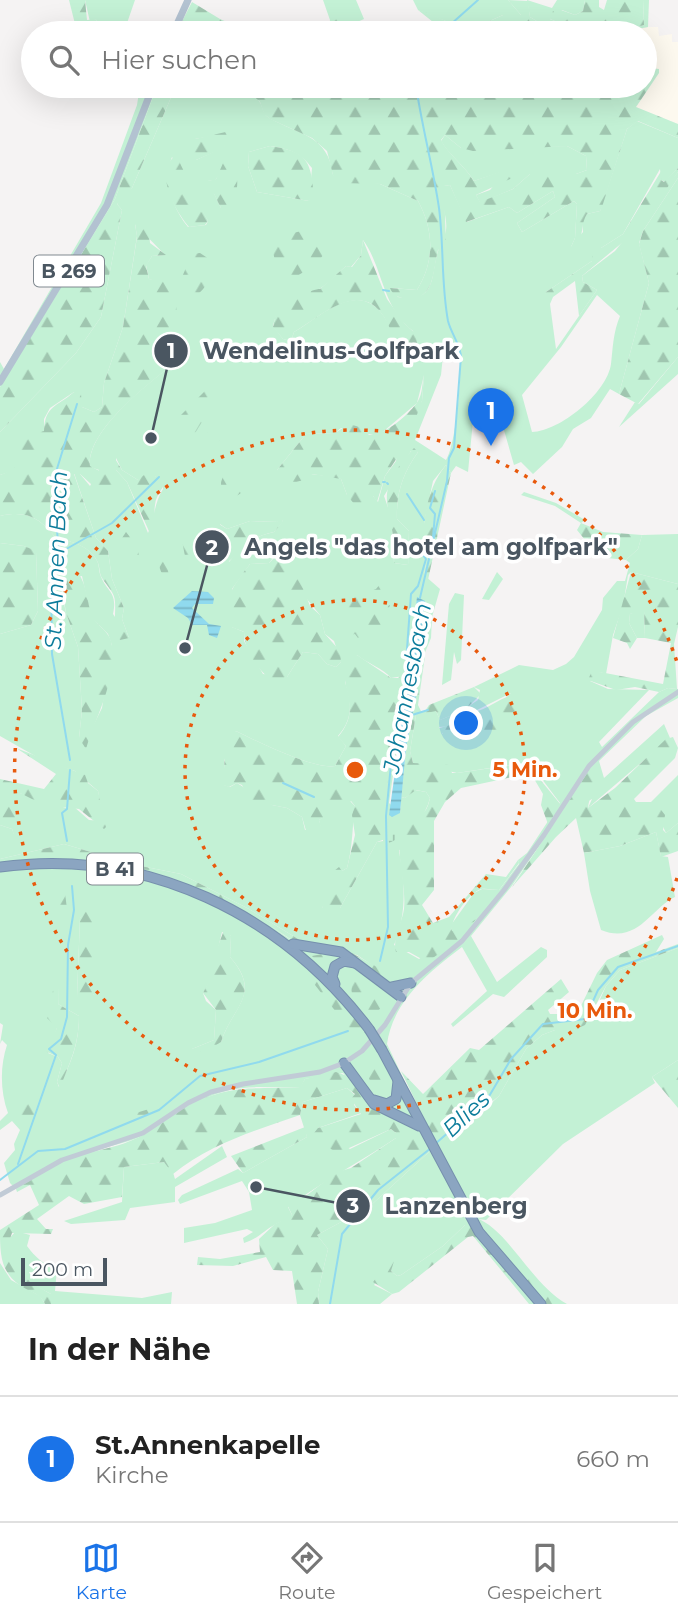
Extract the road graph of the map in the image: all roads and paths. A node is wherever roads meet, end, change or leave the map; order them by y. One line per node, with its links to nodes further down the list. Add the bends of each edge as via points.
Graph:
1 (188, 0): 2 (main road)
2 (178, 21)
3 (148, 98): 4 (main road, B 269, via 107,205)
4 (0, 382)
5 (678, 692): 9 (main road, via 645,712 598,755 514,878 468,934)
6 (0, 867): 7 (highway, B 41, via 72,864 148,876 224,904)
7 (282, 939): 8 (highway, via 300,947 341,952); 11 (highway, B 41)
8 (356, 963): 10 (highway); 11 (highway, via 344,961 335,967 332,977)
9 (411, 983): 10 (highway); 12 (main road)
10 (390, 986): 12 (highway)
11 (338, 989): 15 (highway, B 41, bridge, via 369,1028)
12 (402, 995): 13 (main road, via 375,1039)
13 (348, 1067): 14 (highway); 16 (highway)
14 (333, 1068): 18 (main road, via 211,1093 143,1133 62,1160)
15 (398, 1079): 16 (highway, via 396,1099 387,1104); 17 (highway, B 41)
16 (372, 1099): 17 (highway, via 383,1111 410,1119)
17 (424, 1130): 19 (highway, B 41, via 479,1232)
18 (0, 1195)
19 (541, 1304)

